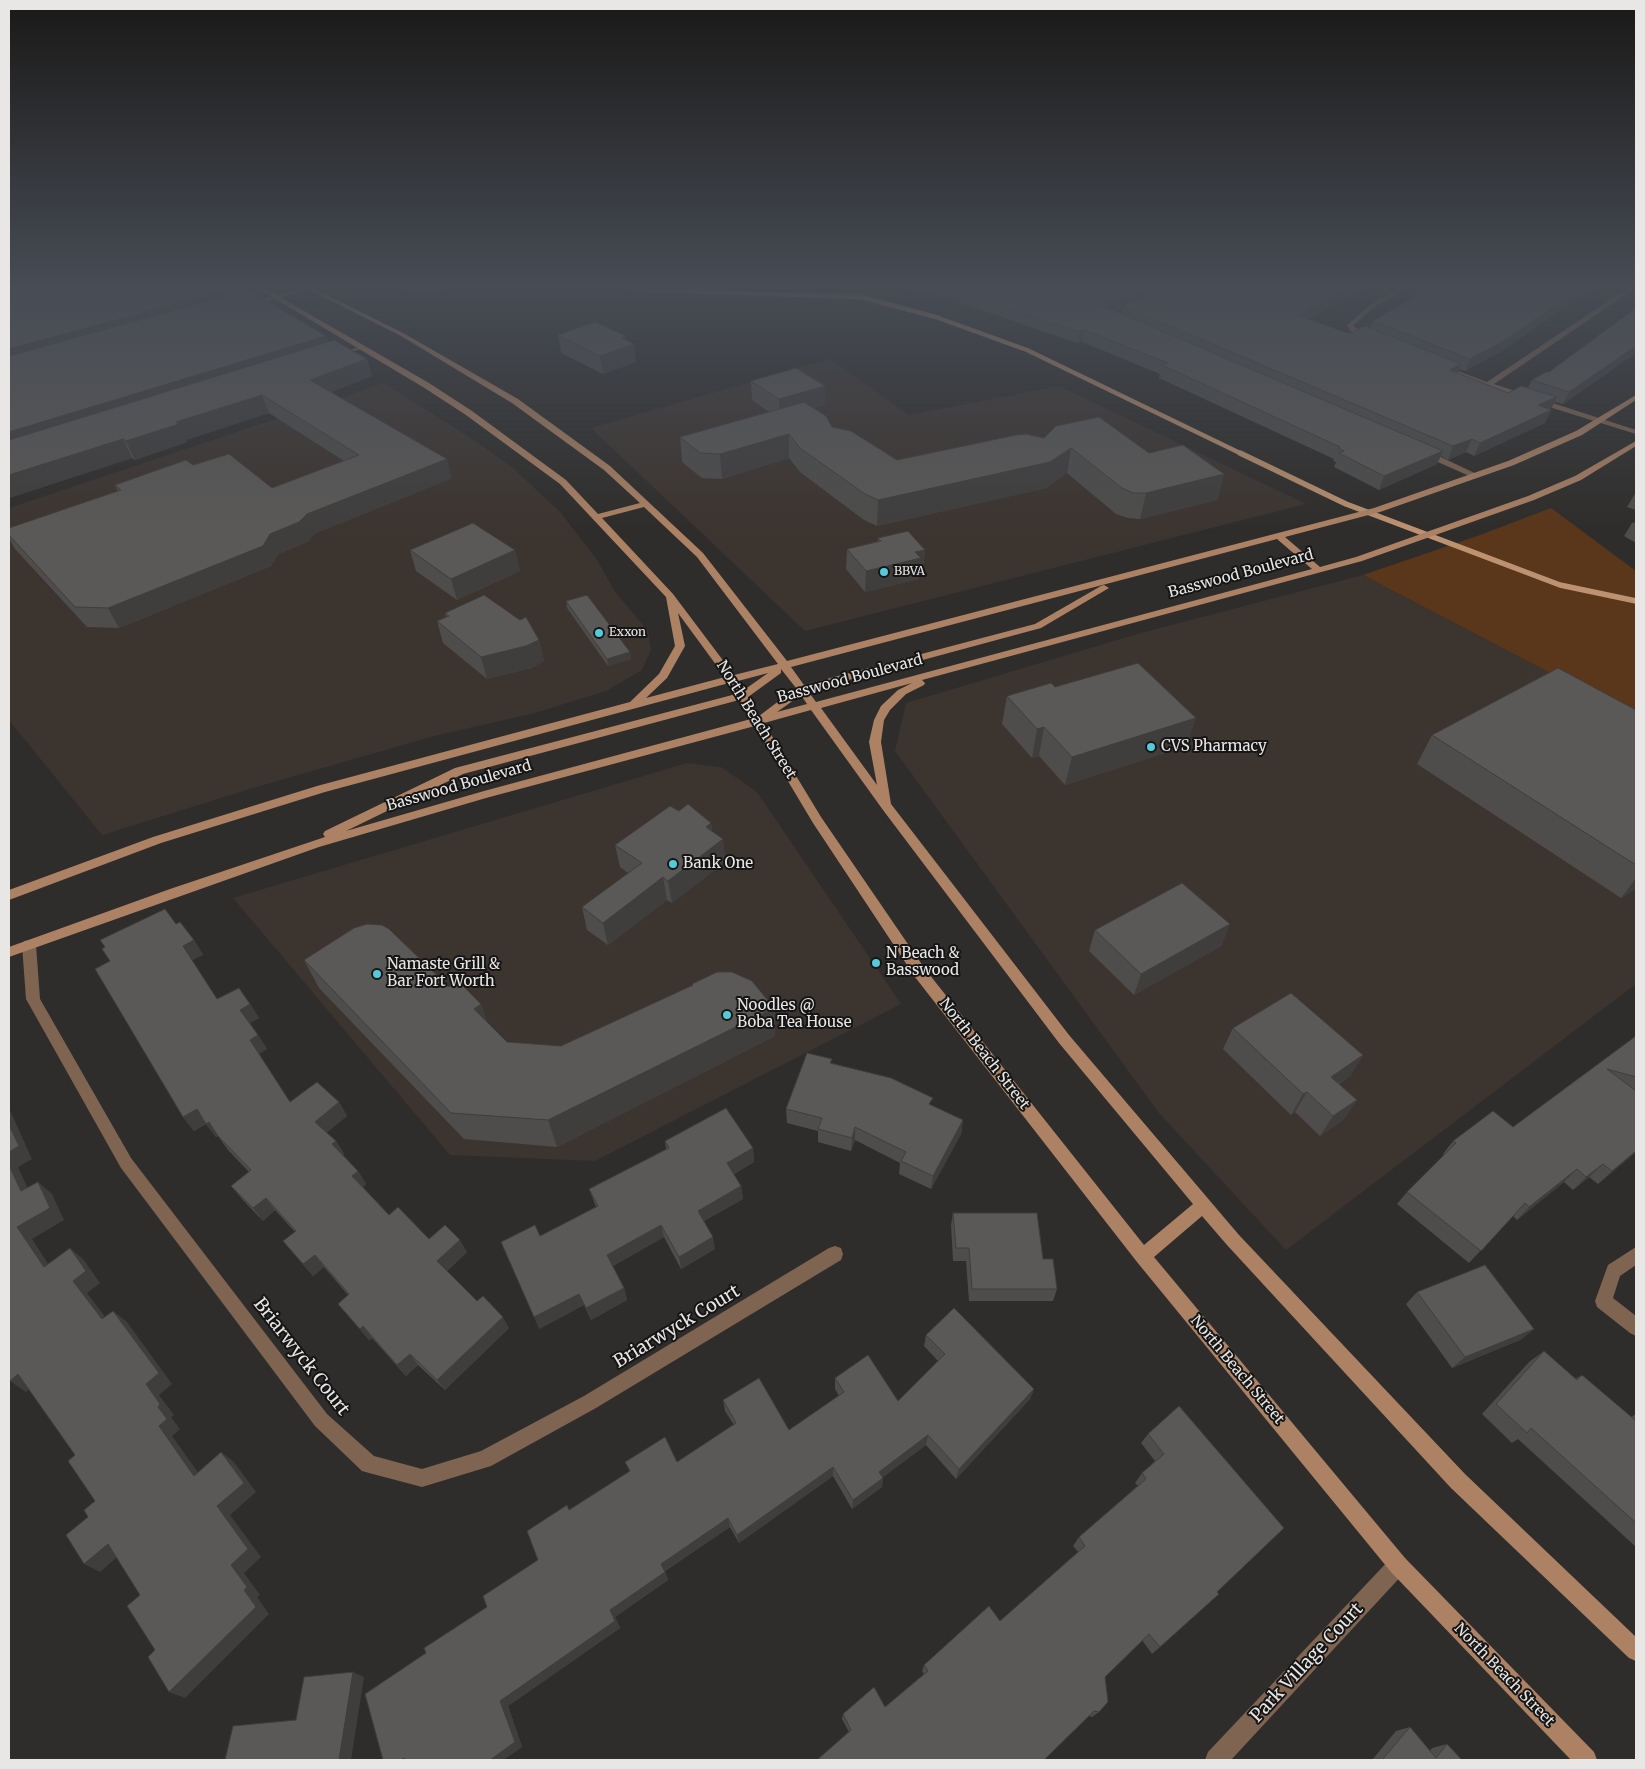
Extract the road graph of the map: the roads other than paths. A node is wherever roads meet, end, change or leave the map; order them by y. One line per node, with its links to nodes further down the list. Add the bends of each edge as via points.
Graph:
1 (396, 368): 13 (main road, North Beach Street, via 469,413 563,482)
2 (458, 368): 12 (main road, via 515,401 607,468)
3 (1444, 368): 5 (street)
4 (1513, 368): 5 (street)
5 (1488, 384): 7 (street)
6 (1636, 397): 7 (main road, Basswood Boulevard)
7 (1599, 421): 8 (street); 11 (main road, Basswood Boulevard, via 1579,433)
8 (1636, 432)
9 (1636, 443): 15 (main road, Basswood Boulevard, via 1578,478 1447,529)
10 (1414, 449): 11 (street)
11 (1478, 476): 14 (main road, Basswood Boulevard)
12 (646, 504): 13 (main road); 18 (main road, via 700,555)
13 (596, 517): 17 (main road, North Beach Street)
14 (1280, 537): 15 (main road); 16 (main road, Basswood Boulevard)
15 (1319, 570): 19 (main road, Basswood Boulevard)
16 (1118, 579): 18 (main road, Basswood Boulevard); 21 (main road, via 1038,626)
17 (670, 596): 20 (main road, North Beach Street); 23 (main road, via 680,646 663,676)
18 (785, 666): 20 (main road, Basswood Boulevard); 21 (main road); 22 (main road)
19 (944, 671): 24 (main road, Basswood Boulevard); 26 (main road, via 902,692 885,708 879,720 875,742)
20 (732, 679): 22 (main road, North Beach Street); 23 (main road, Basswood Boulevard)
21 (802, 689): 24 (main road); 25 (main road)
22 (742, 696): 25 (main road, North Beach Street); 27 (main road, via 459,770)
23 (633, 705): 28 (main road, Basswood Boulevard, via 322,789 157,840)
24 (814, 706): 25 (main road, Basswood Boulevard); 26 (main road)
25 (758, 721): 27 (main road, Basswood Boulevard, via 484,795); 34 (main road, North Beach Street, via 817,820 920,972)
26 (887, 807): 31 (main road, via 1064,1039)
27 (295, 851): 29 (main road, Basswood Boulevard)
28 (9, 894)
29 (29, 945): 30 (main road, Basswood Boulevard); 32 (street, Briarwyck Court, via 33,999 126,1163 321,1420 370,1464 422,1478 484,1459 590,1402)
30 (9, 952)
31 (1203, 1205): 34 (main road); 37 (main road, via 1458,1481)
32 (835, 1254)
33 (1636, 1255): 35 (street, via 1614,1271 1603,1301)
34 (1144, 1256): 36 (main road, North Beach Street)
35 (1636, 1327)
36 (1398, 1565): 38 (street, Park Village Court); 39 (main road, North Beach Street)
37 (1636, 1651)
38 (1216, 1760)
39 (1586, 1760)

